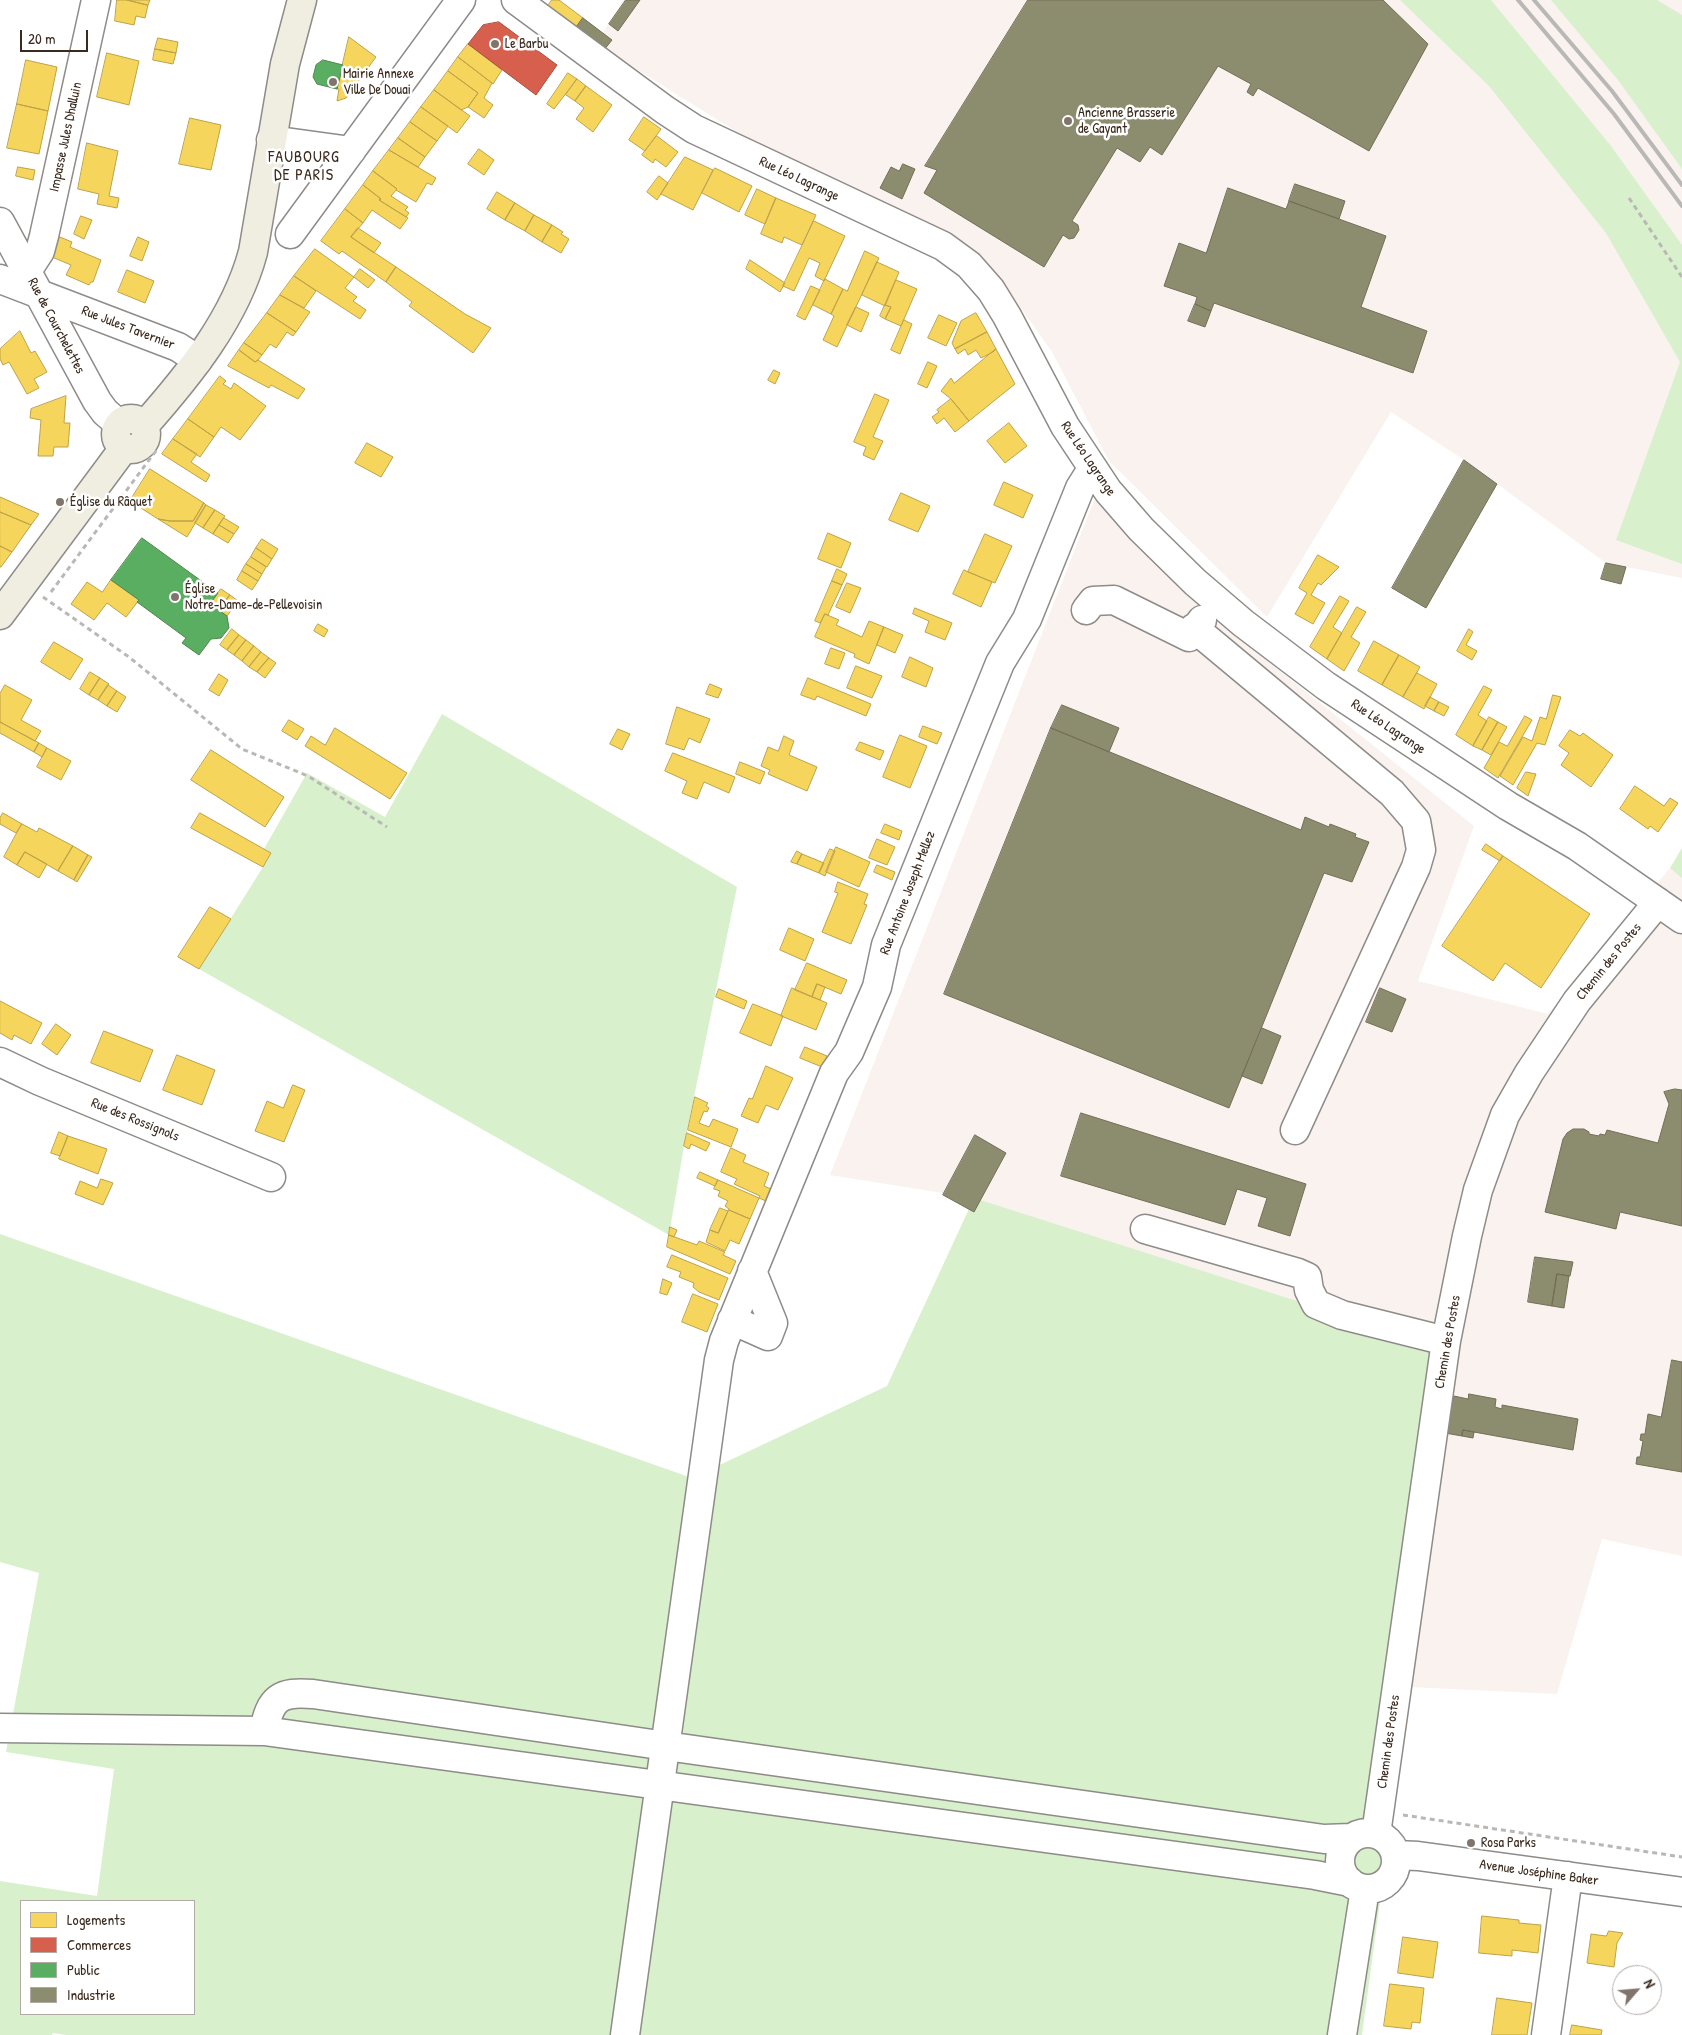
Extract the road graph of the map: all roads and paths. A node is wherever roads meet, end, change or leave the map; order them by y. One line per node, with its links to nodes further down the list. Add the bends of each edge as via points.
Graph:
1 (96, 0): 10 (street, Impasse Jules Dhalluin, via 44,236 40,251)
2 (302, 0): 5 (main road, via 285,64)
3 (461, 0): 6 (street)
4 (516, 0): 16 (street, Rue Léo Lagrange, via 694,129 943,246 969,265 1008,316 1065,426)
5 (271, 140): 6 (street); 14 (main road, via 249,267 223,322)
6 (351, 151): 9 (street)
7 (1628, 198): 11 (path)
8 (0, 222): 10 (street, Rue de Courchelettes)
9 (290, 234)
10 (27, 271): 13 (street, Rue de Courchelettes)
11 (1682, 277)
12 (0, 278): 13 (street, Rue Jules Tavernier)
13 (40, 295): 14 (street, Rue Jules Tavernier, via 178,347); 15 (street, Rue de Courchelettes, via 100,406)
14 (198, 360): 15 (main road)
15 (129, 433): 17 (main road)
16 (1092, 469): 18 (street, Rue Léo Lagrange, via 1141,529); 28 (street, Rue Antoine Joseph Mellez, via 1080,488 1027,619 1000,663 886,945 877,987 849,1052 834,1073)
17 (24, 583): 20 (main road); 22 (path, via 129,657 242,749 308,776)
18 (1218, 602): 21 (street); 23 (street, Rue Léo Lagrange, via 1295,663 1378,721)
19 (1086, 610): 21 (street, via 1093,601 1114,600 1189,637)
20 (0, 616)
21 (1194, 628): 25 (street, via 1392,793 1416,821 1421,850 1416,867)
22 (387, 827)
23 (1674, 911): 30 (street, Chemin des Postes, via 1577,1001 1529,1073 1506,1115 1473,1210)
24 (0, 1062): 26 (street, Rue des Rossignols, via 40,1082)
25 (1295, 1130)
26 (271, 1176)
27 (1145, 1229): 30 (street, via 1298,1273 1307,1277 1316,1304 1342,1315)
28 (752, 1271): 29 (street, Rue Antoine Joseph Mellez); 29 (street, via 773,1323 768,1336)
29 (732, 1320): 33 (street, Rue Antoine Joseph Mellez, via 719,1360)
30 (1446, 1341): 35 (street, Chemin des Postes)
31 (0, 1728): 32 (street)
32 (264, 1730): 33 (street, via 269,1709 275,1700 284,1695 306,1693); 34 (street)
33 (666, 1746): 34 (street, Rue Antoine Joseph Mellez); 35 (street, via 1324,1839)
34 (660, 1785): 38 (street, via 1306,1874); 40 (street, Rue Antoine Joseph Mellez)
35 (1363, 1836): 36 (street, via 1387,1840); 38 (street, via 1343,1848 1340,1860 1342,1872)
36 (1396, 1855): 37 (street, Avenue Joséphine Baker); 38 (street, via 1396,1868 1389,1880 1378,1887)
37 (1568, 1876): 39 (street, Avenue Joséphine Baker); 42 (street)
38 (1357, 1886): 41 (street)
39 (1682, 1892)
40 (625, 2035)
41 (1342, 2035)
42 (1546, 2035)

